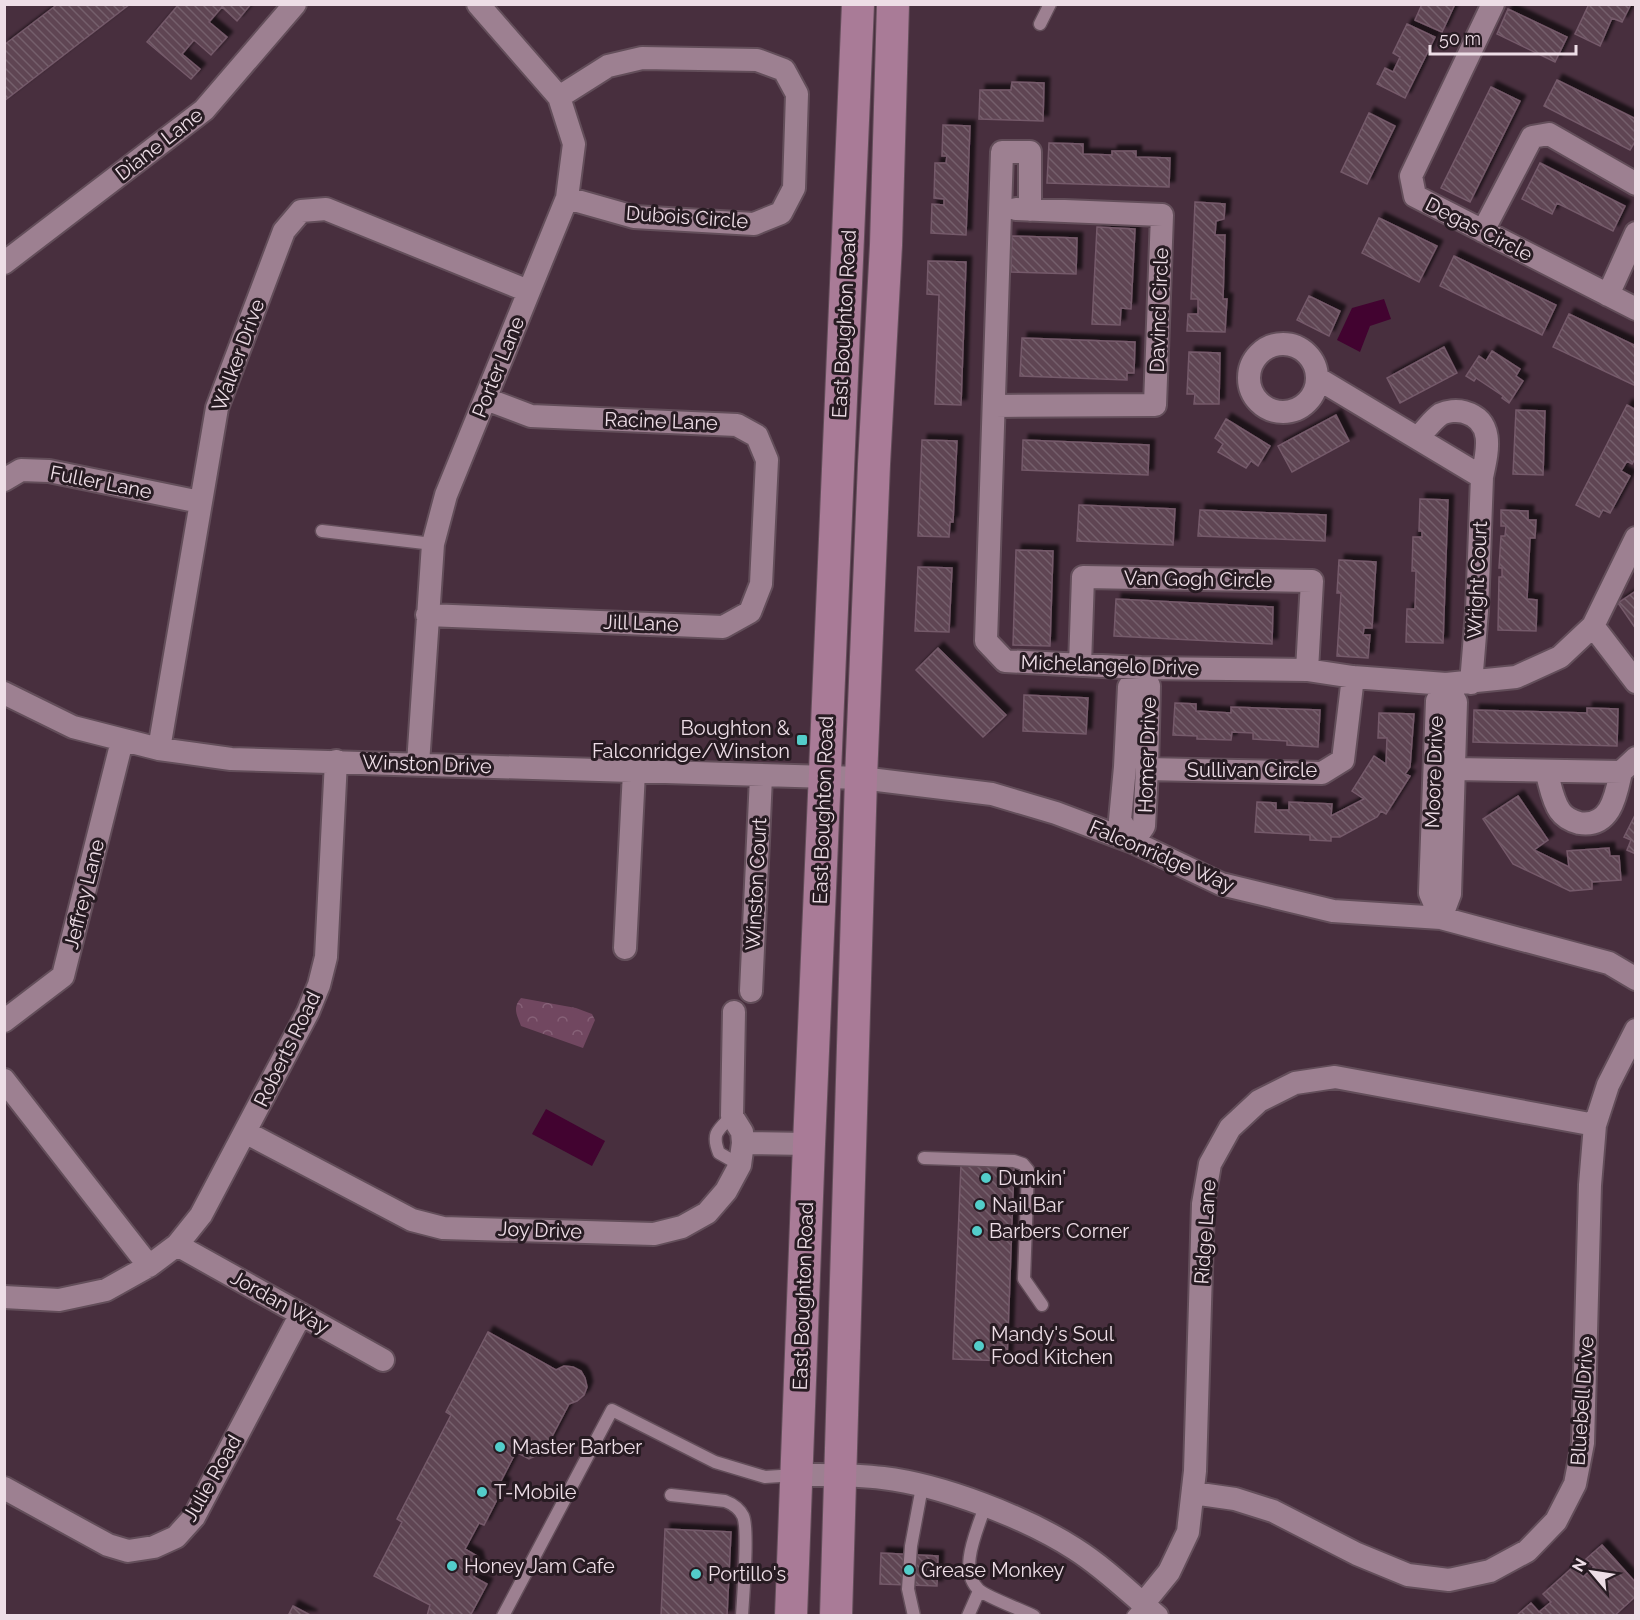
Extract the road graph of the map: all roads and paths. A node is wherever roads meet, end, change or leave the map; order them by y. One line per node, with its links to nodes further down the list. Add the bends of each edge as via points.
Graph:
1 (295, 4): 15 (street, Diane Lane, via 204,110)
2 (478, 4): 8 (street, Porter Lane)
3 (858, 4): 50 (main road, East Boughton Road)
4 (893, 4): 51 (main road, East Boughton Road)
5 (1050, 4): 7 (lane)
6 (1493, 4): 13 (street, Degas Circle, via 1411,176 1415,196)
7 (1040, 24)
8 (559, 98): 10 (street, Porter Lane, via 574,144); 10 (street, Dubois Circle, via 608,66 642,58 757,60 783,70 797,94 794,188 781,213 754,224 634,217)
9 (1635, 184): 13 (street, via 1549,134 1532,137)
10 (567, 198): 16 (street, Porter Lane)
11 (1002, 208): 12 (street, Davinci Circle); 12 (street, Michelangelo Drive, via 1002,152 1030,152); 21 (street, Michelangelo Drive)
12 (1030, 210): 21 (street, Davinci Circle, via 1162,215 1155,405)
13 (1483, 231): 17 (street, Degas Circle)
14 (1635, 233): 17 (street)
15 (4, 263)
16 (528, 291): 20 (street, Porter Lane); 25 (street, Walker Drive, via 326,209 301,211 284,231 217,408)
17 (1608, 295): 18 (street, Degas Circle)
18 (1635, 309)
19 (1317, 378): 22 (street)
20 (486, 399): 26 (street, Racine Lane, via 531,416 737,425 757,436 767,460); 29 (street, Porter Lane, via 446,495)
21 (995, 406): 32 (street, Michelangelo Drive, via 986,641 1005,661)
22 (1417, 438): 23 (street); 23 (street, Wright Court, via 1442,414 1464,412 1474,417 1487,435)
23 (1482, 477): 37 (street, Wright Court, via 1478,611)
24 (4, 480): 25 (street, Fuller Lane, via 21,470 49,471)
25 (200, 502): 41 (street, Walker Drive)
26 (765, 513): 30 (street, Jill Lane, via 761,584 750,612 723,627)
27 (322, 531): 29 (lane)
28 (1635, 538): 31 (street, Michelangelo Drive)
29 (433, 544): 30 (street, Porter Lane)
30 (427, 615): 43 (street, Porter Lane)
31 (1593, 626): 36 (street); 37 (street, Michelangelo Drive, via 1560,657 1516,677)
32 (1080, 665): 33 (street, Michelangelo Drive); 34 (street, Van Gogh Circle, via 1083,577 1312,581)
33 (1141, 668): 34 (street, Michelangelo Drive); 45 (street, Homer Drive, via 1149,686); 52 (street, Homer Drive, via 1128,687 1119,820)
34 (1307, 670): 35 (street, Michelangelo Drive)
35 (1353, 677): 38 (street, Michelangelo Drive); 45 (street, Sullivan Circle, via 1343,760 1322,773)
36 (1635, 682)
37 (1471, 683): 38 (street, Michelangelo Drive)
38 (1446, 684): 46 (street, Moore Drive, via 1456,702); 53 (street, Moore Drive, via 1437,701 1430,893)
39 (4, 693): 40 (street, Winston Drive, via 73,727)
40 (122, 741): 41 (street, Winston Drive); 58 (street, Jeffrey Lane, via 63,975)
41 (159, 749): 42 (street, Winston Drive, via 231,759)
42 (336, 761): 43 (street, Winston Drive); 62 (street, Roberts Road, via 326,957 308,1012)
43 (418, 764): 48 (street, Winston Drive)
44 (1628, 765): 47 (street); 47 (street, via 1610,811 1585,823 1575,822 1560,811)
45 (1147, 769): 52 (street, Homer Drive, via 1144,826)
46 (1455, 769): 47 (street); 53 (street, Moore Drive, via 1450,894)
47 (1546, 771)
48 (634, 772): 49 (street, Winston Drive); 54 (street)
49 (761, 777): 50 (street, Winston Drive); 56 (street, Winston Court)
50 (825, 777): 51 (street, Winston Drive); 63 (main road, East Boughton Road)
51 (861, 778): 52 (street, Falconridge Way, via 992,794); 72 (main road, East Boughton Road)
52 (1133, 842): 53 (street, Falconridge Way, via 1221,884 1334,911)
53 (1441, 918): 55 (street, Falconridge Way, via 1609,963)
54 (625, 948)
55 (1635, 979)
56 (751, 991)
57 (734, 1012): 64 (street, via 732,1116 742,1132)
58 (4, 1020)
59 (1635, 1030): 61 (street, Bluebell Drive, via 1608,1085)
60 (4, 1080): 67 (street)
61 (1595, 1125): 76 (street, Ridge Lane, via 1335,1077 1295,1083 1259,1101 1230,1128 1210,1164 1203,1204); 76 (street, Bluebell Drive, via 1583,1443 1575,1484 1556,1521 1527,1551 1490,1571 1449,1580 1408,1575 1274,1511 1235,1499)
62 (245, 1132): 64 (street, Joy Drive, via 412,1220 443,1228 654,1234 682,1227 707,1213 726,1191); 66 (street, Roberts Road, via 201,1215)
63 (809, 1144): 64 (street); 73 (main road, East Boughton Road)
64 (742, 1154)
65 (924, 1158): 69 (lane, via 1014,1161 1028,1170 1024,1279)
66 (177, 1245): 67 (street, Roberts Road); 70 (street, Jordan Way)
67 (149, 1266): 68 (street, Roberts Road, via 106,1290 59,1300)
68 (4, 1297)
69 (1042, 1305)
70 (301, 1314): 71 (street, Jordan Way); 75 (street, Julie Road, via 194,1517 176,1537 154,1547 128,1551 108,1545)
71 (383, 1360)
72 (839, 1474): 73 (street); 74 (street); 84 (main road, East Boughton Road)
73 (796, 1476): 81 (lane, via 765,1476 715,1462 612,1410); 83 (main road, East Boughton Road)
74 (922, 1486): 78 (street); 85 (lane, via 908,1589)
75 (4, 1488)
76 (1192, 1493): 80 (street, Ridge Lane, via 1188,1532)
77 (671, 1495): 82 (lane, via 725,1501 742,1514)
78 (985, 1506): 79 (lane, via 969,1554 970,1578); 80 (street, via 1075,1548 1110,1573)
79 (979, 1591): 86 (lane); 87 (lane)
80 (1144, 1612)
81 (503, 1616)
82 (742, 1616)
83 (791, 1616)
84 (836, 1616)
85 (914, 1616)
86 (968, 1616)
87 (1034, 1616)

